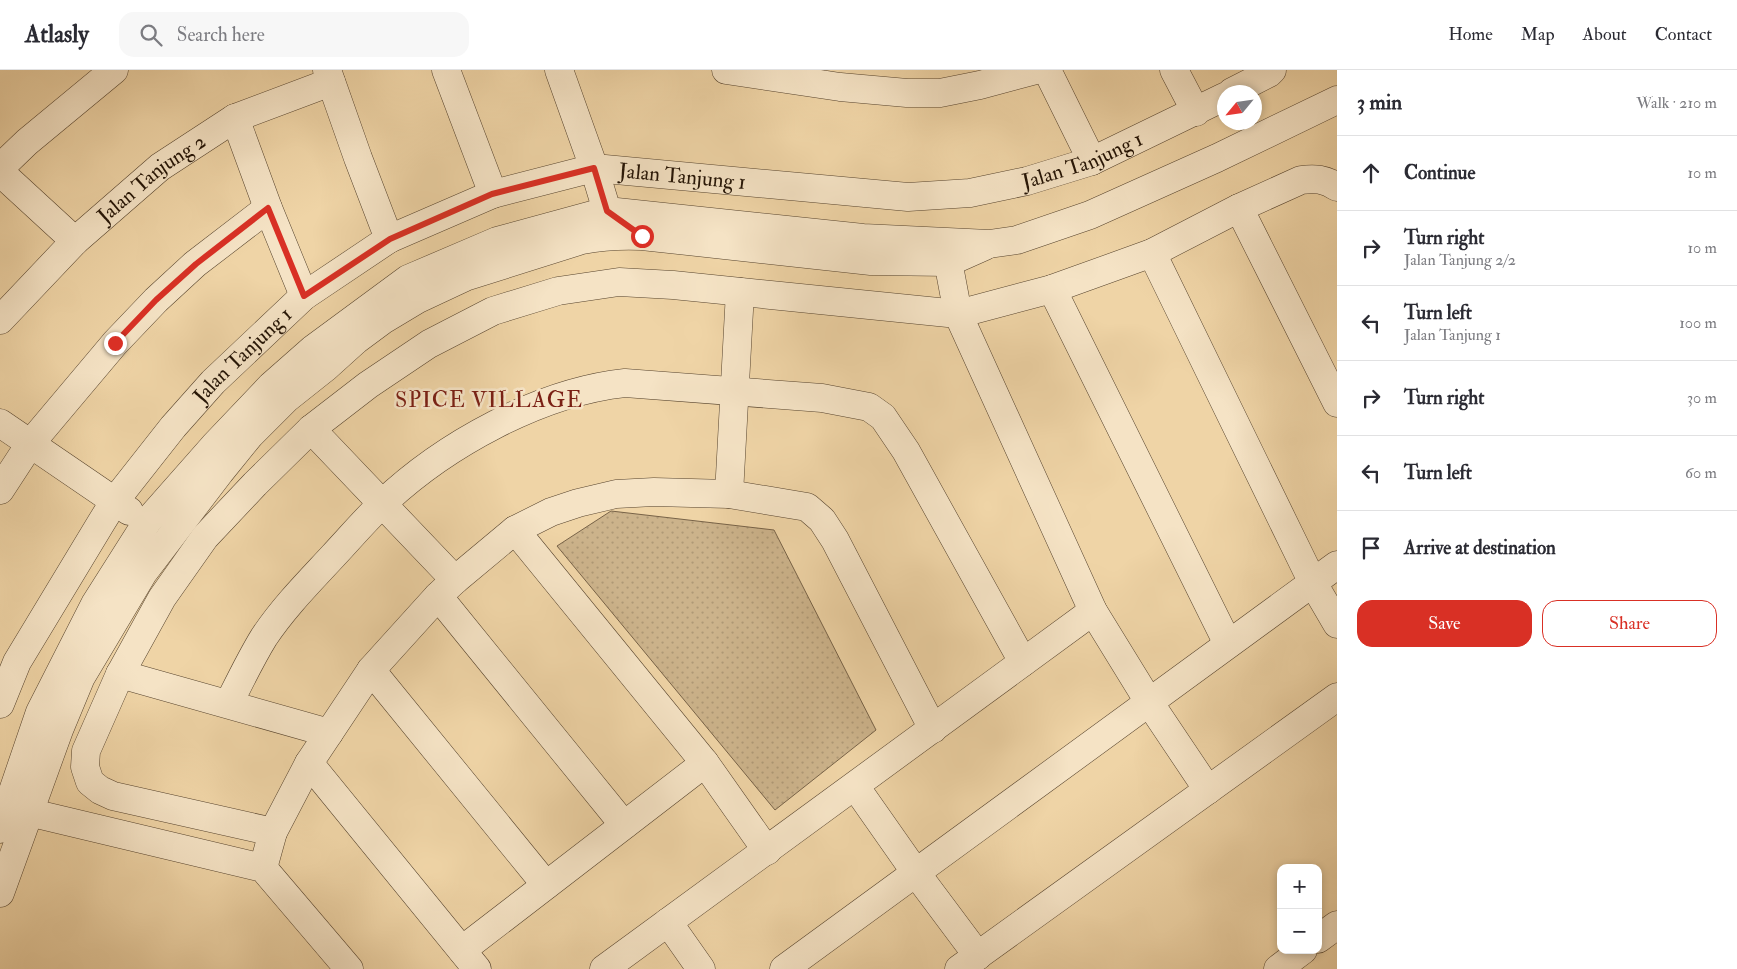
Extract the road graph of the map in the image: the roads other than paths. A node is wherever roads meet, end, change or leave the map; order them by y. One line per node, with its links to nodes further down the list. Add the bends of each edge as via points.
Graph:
1 (114, 70): 17 (street, via 27,142)
2 (446, 70): 19 (street)
3 (559, 70): 16 (street)
4 (726, 70): 5 (street, via 840,87 908,93 948,91)
5 (1036, 70)
6 (1047, 70): 15 (street)
7 (1174, 70): 13 (street)
8 (1272, 70): 10 (street)
9 (329, 76): 14 (street, Jalan Tanjung 2); 24 (street)
10 (1245, 85)
11 (1337, 100): 27 (street, via 1090,215 1016,240)
12 (1217, 101): 13 (street, Jalan Tanjung 1)
13 (1196, 112): 15 (street, Jalan Tanjung 1)
14 (235, 118): 20 (street); 26 (street, Jalan Tanjung 2, via 160,167)
15 (1092, 161): 16 (street, Jalan Tanjung 1, via 1027,182 970,193 908,197)
16 (594, 168): 19 (street, Jalan Tanjung 1); 22 (street)
17 (0, 170): 26 (street)
18 (1337, 187): 21 (street, via 1322,179 1301,180)
19 (492, 194): 24 (street, Jalan Tanjung 1)
20 (268, 208): 31 (street); 38 (street, via 156,300 115,343)
21 (1239, 208): 28 (street); 35 (street)
22 (607, 211): 23 (street); 25 (street); 27 (street, via 864,238); 44 (street, via 497,240 408,278 313,349 271,386)
23 (642, 236): 25 (street, via 618,235); 27 (street, via 871,261)
24 (390, 239): 31 (street, Jalan Tanjung 1)
25 (582, 240): 43 (street, via 465,278 418,299 383,320 286,399 250,435)
26 (75, 241): 33 (street, Jalan Tanjung 2)
27 (946, 251): 32 (street)
28 (1152, 253): 29 (street); 48 (street)
29 (1052, 289): 32 (street); 52 (street)
30 (740, 292): 32 (street); 34 (street); 37 (street, via 619,282 558,291 494,311 429,344)
31 (304, 296): 41 (street, Jalan Tanjung 1, via 213,382)
32 (958, 314): 50 (street)
33 (0, 320)
34 (733, 393): 40 (street); 42 (street, via 626,383 606,385 556,399 478,433 426,467); 54 (street, via 847,402 869,407 883,417 906,451)
35 (1337, 403)
36 (0, 423): 38 (street)
37 (311, 429): 42 (street); 56 (street, via 205,537 162,598)
38 (30, 444): 39 (street); 41 (street)
39 (0, 490)
40 (728, 494): 45 (street, via 616,494 551,512); 61 (street, via 808,506 822,520)
41 (114, 502): 44 (street); 53 (street, Jalan Tanjung 1)
42 (382, 503): 49 (street); 59 (street, via 284,609 254,654)
43 (190, 510): 44 (street); 46 (street)
44 (147, 522): 46 (street); 67 (street, via 95,604 40,712)
45 (516, 530): 49 (street); 64 (street)
46 (153, 559): 67 (street, via 81,677 59,730)
47 (1337, 565): 48 (street)
48 (1313, 583): 51 (street); 52 (street)
49 (446, 588): 55 (street); 68 (street)
50 (1093, 611): 54 (street); 58 (street)
51 (1337, 624)
52 (1228, 644): 58 (street)
53 (8, 657): 60 (street, Jalan Tanjung 1)
54 (1023, 662): 61 (street)
55 (371, 670): 62 (street); 73 (street)
56 (120, 674): 59 (street); 69 (street, via 86,751 85,768 90,782 113,796)
57 (1337, 697): 66 (street)
58 (1149, 702): 66 (street); 72 (street)
59 (229, 703): 62 (street)
60 (0, 704)
61 (933, 728): 65 (street)
62 (329, 732): 63 (street)
63 (309, 763): 69 (street); 79 (street)
64 (705, 764): 68 (street); 70 (street)
65 (855, 786): 70 (street); 72 (street)
66 (1208, 790): 80 (street)
67 (12, 816): 71 (street); 74 (street)
68 (624, 826): 73 (street)
69 (273, 832): 71 (street)
70 (766, 850): 75 (street)
71 (263, 868): 81 (street)
72 (916, 873): 80 (street); 84 (street)
73 (546, 885): 79 (street)
74 (0, 894)
75 (668, 922): 82 (street); 83 (street)
76 (1337, 926): 77 (street)
77 (1322, 936)
78 (1298, 954): 85 (street)
79 (469, 960)
80 (968, 962)
81 (349, 969)
82 (604, 969)
83 (701, 969)
84 (784, 969)
85 (1278, 969)

